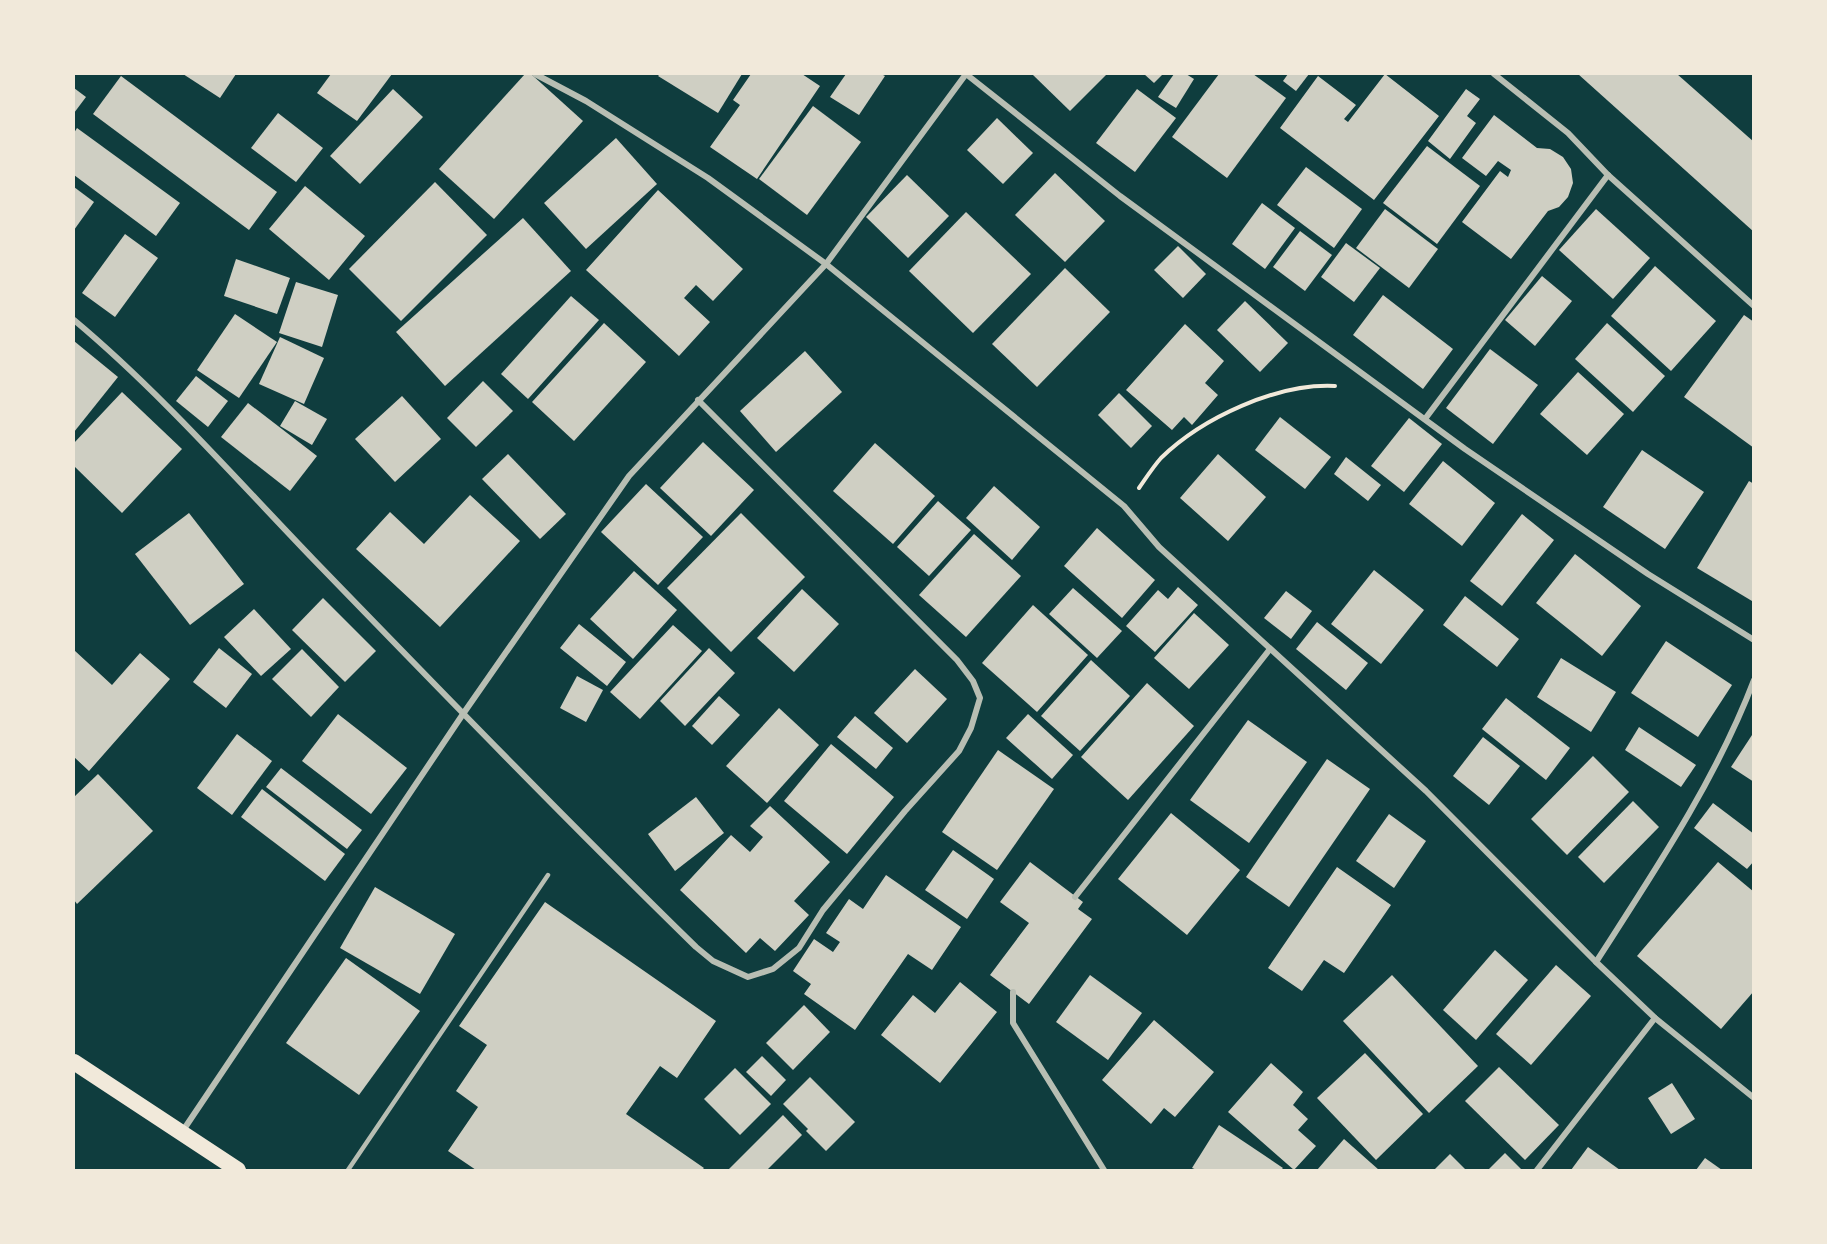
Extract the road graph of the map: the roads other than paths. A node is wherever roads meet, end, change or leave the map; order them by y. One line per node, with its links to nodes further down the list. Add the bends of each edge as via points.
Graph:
1 (535, 74): 5 (street, via 586,101 708,178)
2 (966, 74): 5 (street); 9 (street, via 1120,196)
3 (1494, 74): 4 (street, via 1568,133)
4 (1608, 175): 6 (street); 9 (street)
5 (826, 264): 8 (street); 11 (street, via 1124,506 1159,547)
6 (1754, 306)
7 (74, 320): 13 (street, via 158,398)
8 (698, 400): 13 (street, via 629,476); 13 (street, via 957,660 973,681 980,698 959,751 823,910 799,948 773,969 748,977 712,961 696,947)
9 (1425, 419): 10 (street, via 1648,574)
10 (1754, 640)
11 (1270, 649): 15 (street); 16 (street, via 1426,791)
12 (1754, 680): 16 (street, via 1720,759)
13 (463, 714): 21 (street)
14 (548, 875): 23 (lane)
15 (1075, 897)
16 (1596, 962): 18 (street)
17 (1013, 992): 24 (street, via 1012,1023)
18 (1655, 1018): 20 (street); 25 (street)
19 (74, 1062): 21 (highway)
20 (1754, 1098)
21 (182, 1132): 22 (highway)
22 (238, 1170)
23 (348, 1170)
24 (1104, 1170)
25 (1537, 1170)

